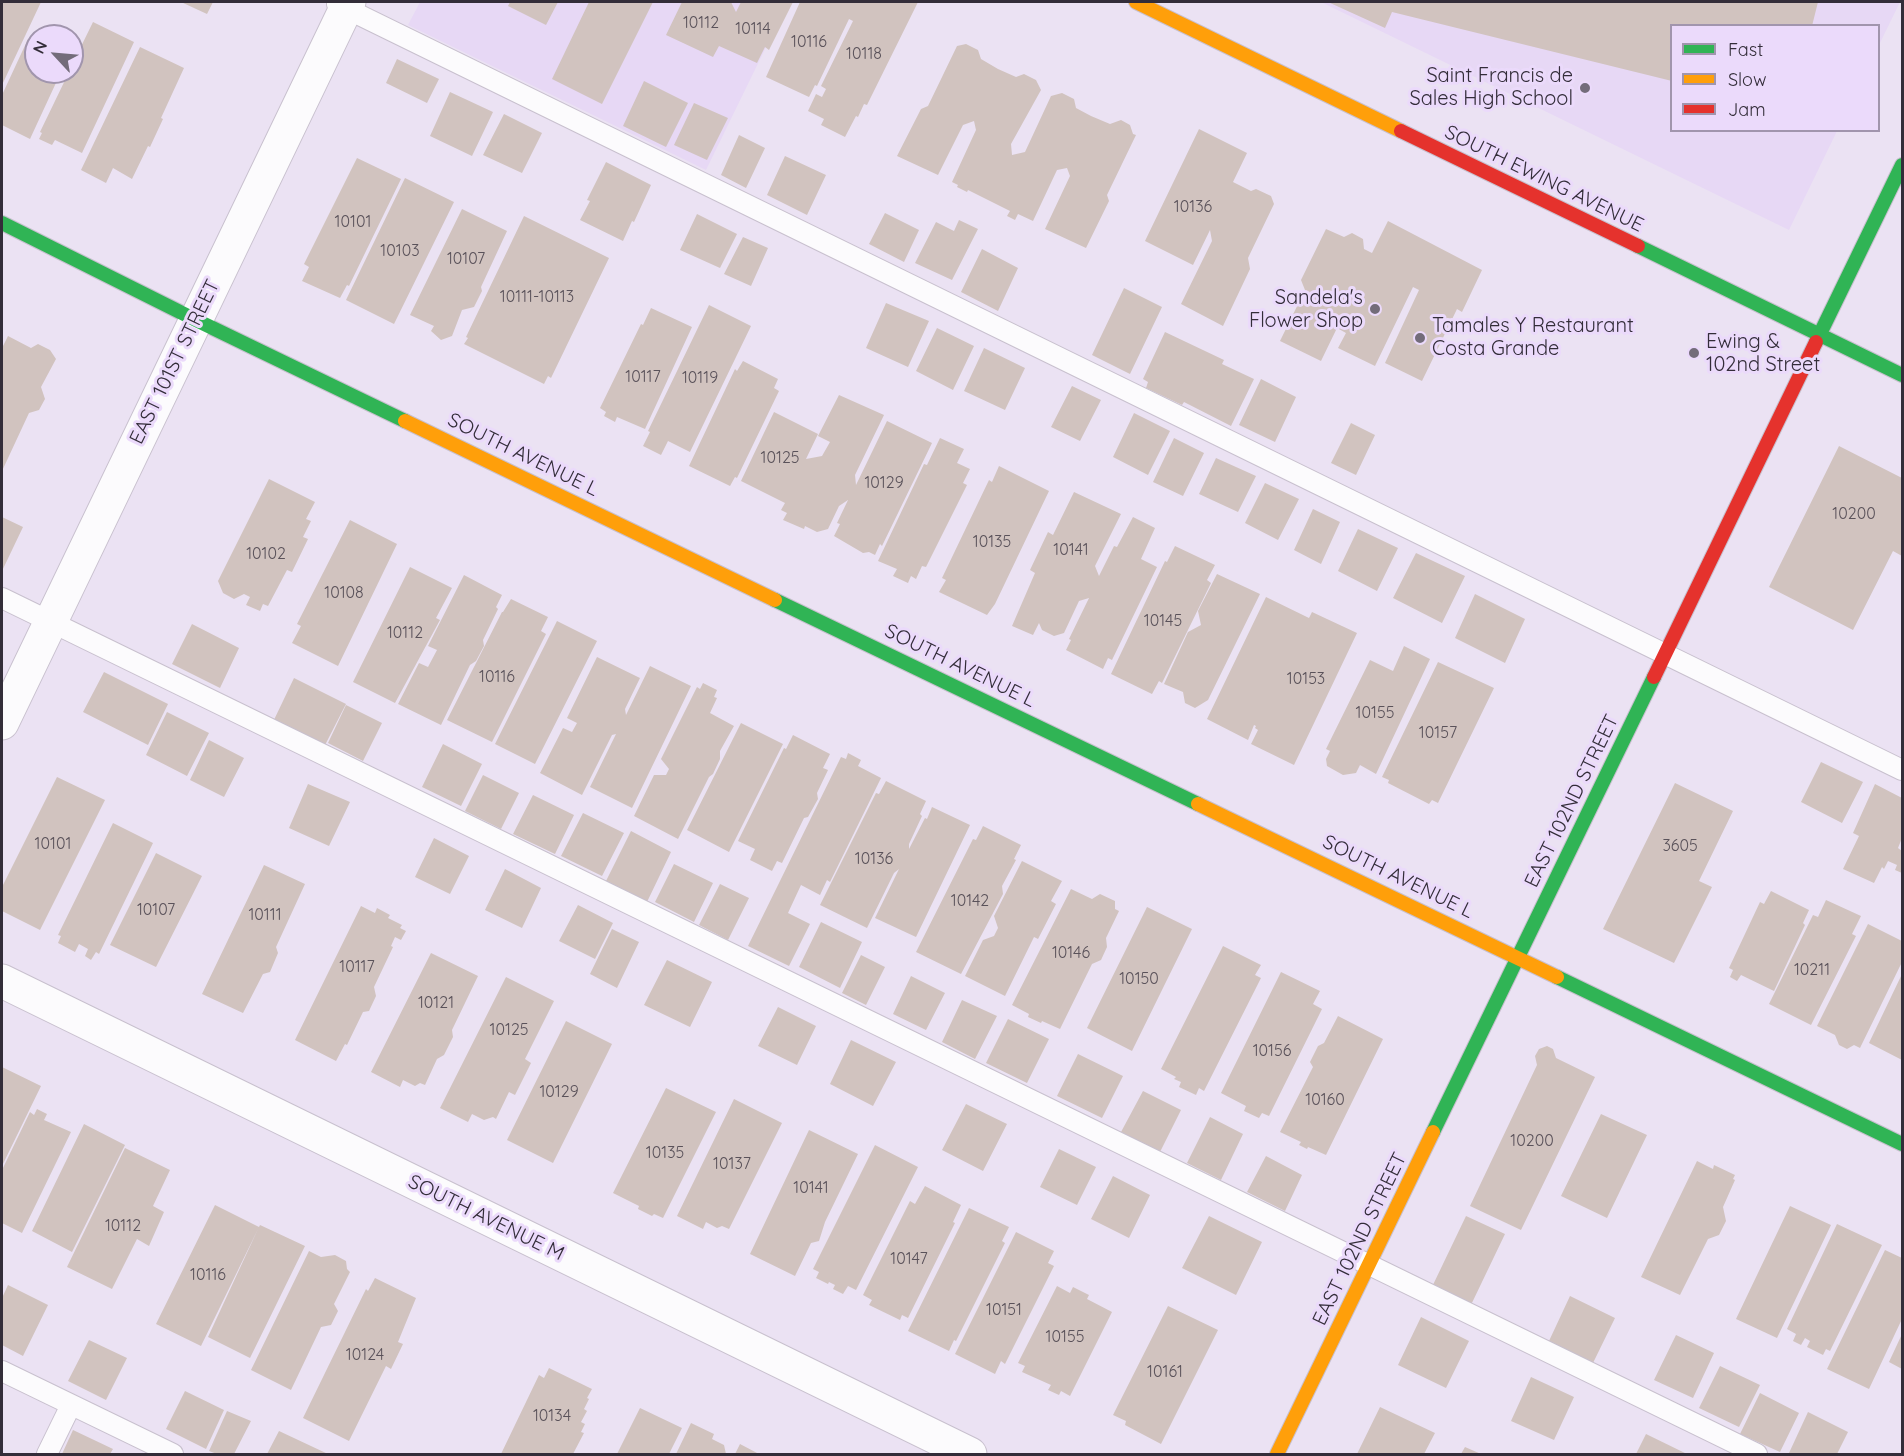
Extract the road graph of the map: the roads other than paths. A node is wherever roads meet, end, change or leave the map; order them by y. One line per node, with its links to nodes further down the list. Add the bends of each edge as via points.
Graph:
1 (1136, 2): 6 (street, SOUTH EWING AVENUE)
2 (342, 4): 5 (street, EAST 101ST STREET); 10 (lane)
3 (1902, 165): 6 (street, EAST 102ND STREET)
4 (2, 224): 5 (street, SOUTH AVENUE L)
5 (196, 320): 9 (street, EAST 101ST STREET); 13 (street, SOUTH AVENUE L)
6 (1820, 335): 7 (street, SOUTH EWING AVENUE); 10 (street, EAST 102ND STREET)
7 (1902, 375)
8 (2, 598): 9 (lane)
9 (50, 622): 11 (street, EAST 101ST STREET); 16 (lane)
10 (1665, 654): 12 (lane); 13 (street, EAST 102ND STREET)
11 (2, 723)
12 (1902, 770)
13 (1518, 957): 15 (street, SOUTH AVENUE L); 16 (street, EAST 102ND STREET)
14 (2, 981): 21 (street, SOUTH AVENUE M)
15 (1902, 1144)
16 (1369, 1265): 22 (street, EAST 102ND STREET); 23 (lane)
17 (2, 1371): 18 (lane)
18 (71, 1405): 19 (lane); 20 (lane)
19 (47, 1455)
20 (173, 1455)
21 (970, 1455)
22 (1277, 1455)
23 (1757, 1455)

